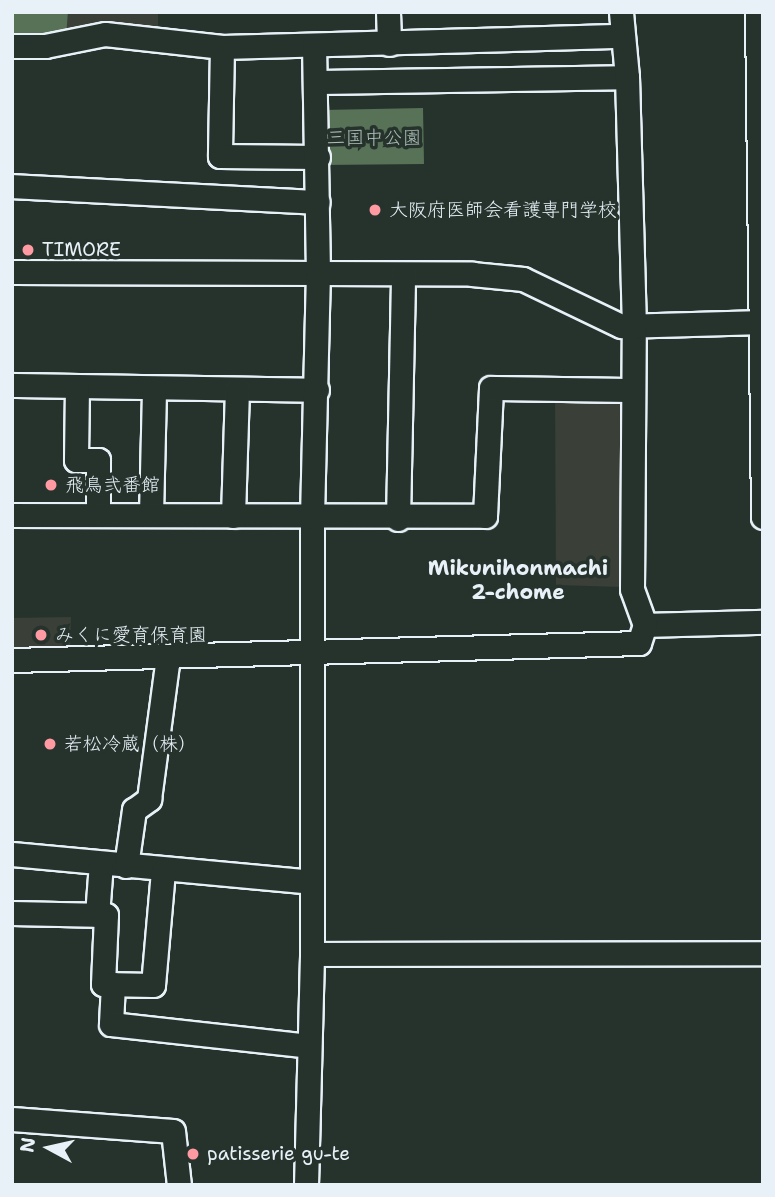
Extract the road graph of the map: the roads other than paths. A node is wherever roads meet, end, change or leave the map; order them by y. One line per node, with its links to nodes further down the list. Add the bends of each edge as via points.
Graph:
1 (388, 12): 5 (street)
2 (621, 12): 4 (street)
3 (757, 12): 14 (street)
4 (622, 36): 5 (street); 9 (street)
5 (389, 44): 6 (street)
6 (314, 45): 8 (street); 10 (street)
7 (12, 46): 8 (street, via 45,46 105,34)
8 (222, 47): 11 (street, via 220,156)
9 (627, 77): 10 (street); 19 (street)
10 (315, 82): 11 (street)
11 (318, 157): 13 (street)
12 (12, 186): 13 (street)
13 (318, 202): 16 (street)
14 (761, 254): 18 (street)
15 (12, 272): 16 (street)
16 (318, 273): 17 (street); 24 (street)
17 (403, 274): 19 (street, via 523,279 610,323); 32 (street)
18 (761, 322): 19 (street); 31 (street)
19 (634, 327): 25 (street)
20 (12, 385): 21 (street)
21 (77, 387): 22 (street); 26 (street, via 76,460 98,460)
22 (154, 388): 23 (street); 27 (street)
23 (237, 389): 24 (street); 29 (street)
24 (317, 390): 30 (street)
25 (633, 390): 32 (street, via 491,388 485,516); 34 (street, via 632,589)
26 (98, 513): 27 (street); 28 (street)
27 (151, 514): 29 (street)
28 (12, 515)
29 (233, 516): 30 (street)
30 (312, 517): 32 (street); 35 (street)
31 (763, 517)
32 (398, 519)
33 (763, 622): 34 (street)
34 (645, 625): 35 (street, via 639,643)
35 (314, 655): 36 (street); 42 (street)
36 (168, 656): 37 (street); 40 (street, via 149,799 134,810)
37 (12, 660)
38 (12, 854): 39 (street)
39 (101, 863): 40 (street); 44 (street)
40 (126, 866): 41 (street)
41 (163, 870): 42 (street); 47 (street, via 153,985)
42 (311, 882): 46 (street)
43 (12, 913): 44 (street)
44 (97, 915): 47 (street, via 106,915 103,984)
45 (763, 953): 46 (street)
46 (312, 954): 48 (street)
47 (113, 984): 48 (street, via 111,1024)
48 (309, 1046): 51 (street)
49 (12, 1119): 50 (street, via 173,1131)
50 (179, 1185)
51 (306, 1185)

